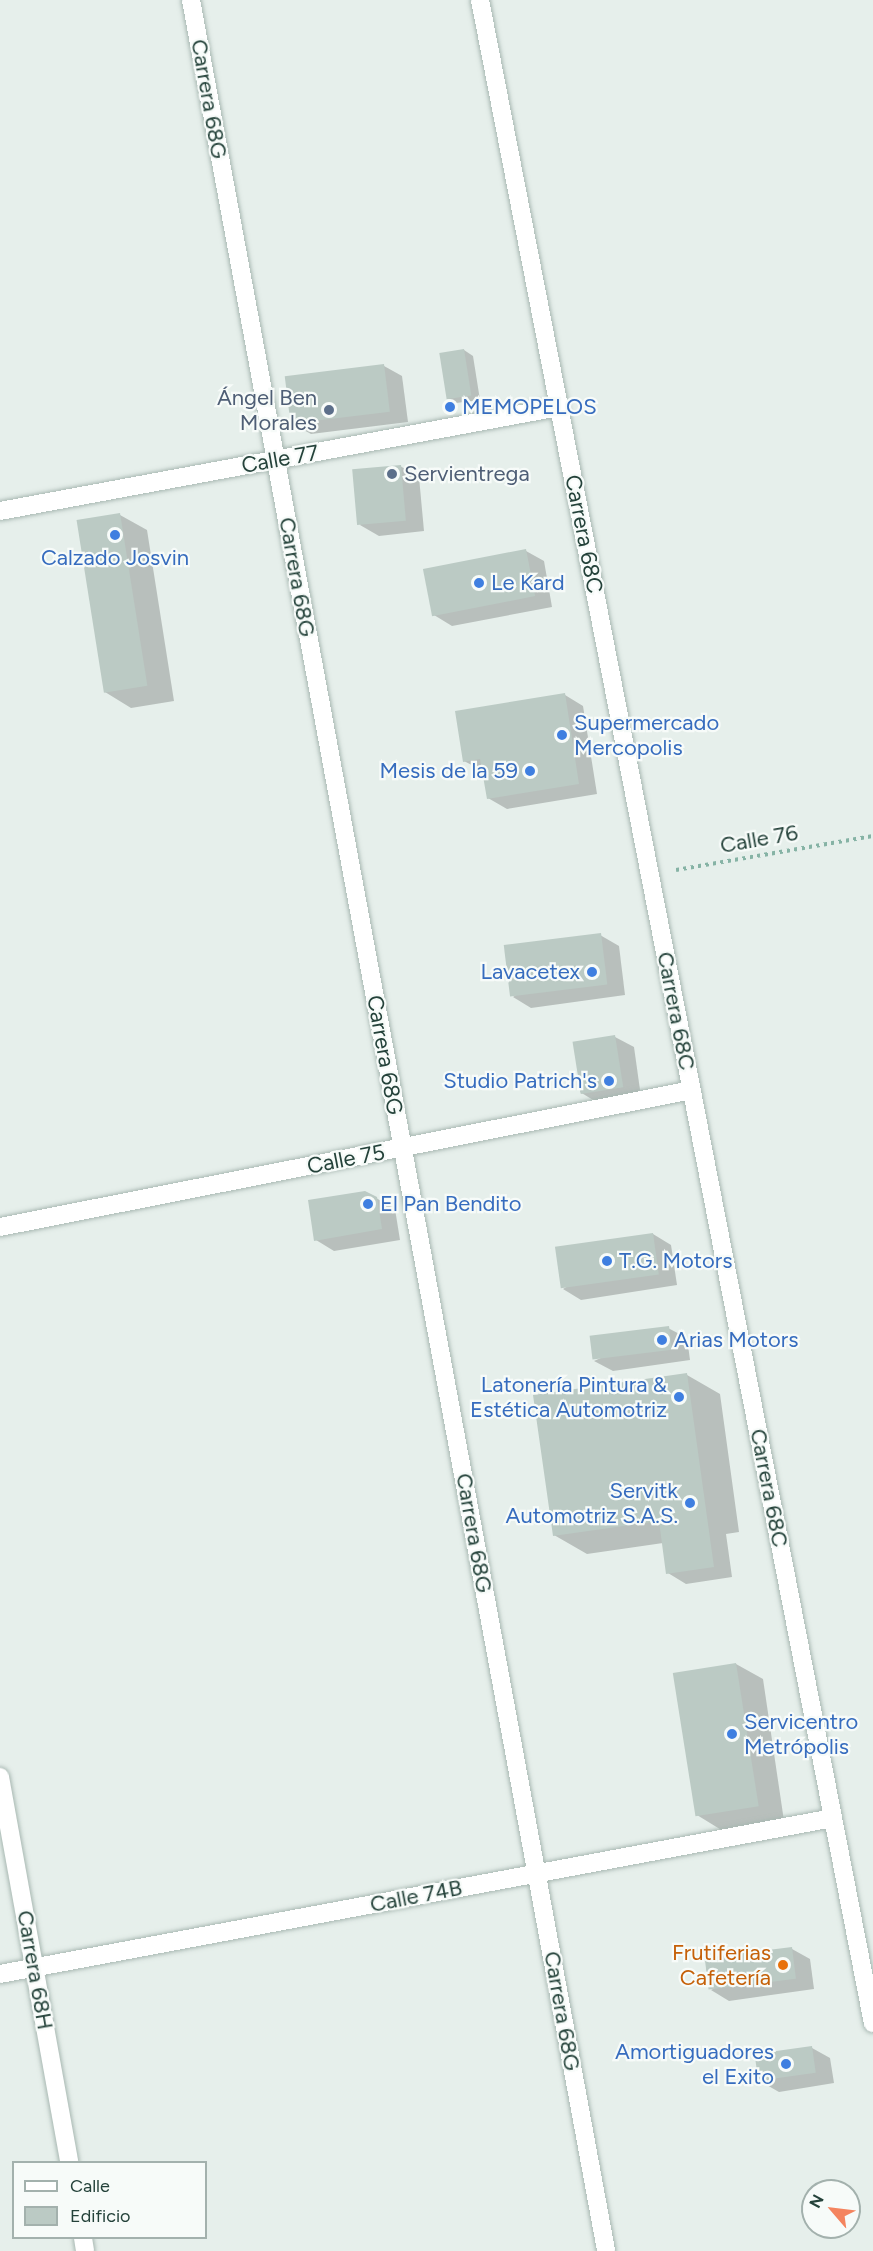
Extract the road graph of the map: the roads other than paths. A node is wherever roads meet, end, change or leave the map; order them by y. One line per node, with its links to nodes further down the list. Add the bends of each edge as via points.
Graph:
1 (191, 0): 4 (street, Carrera 68G)
2 (480, 0): 3 (street, Carrera 68C)
3 (559, 407): 4 (street, Calle 77); 6 (street, Carrera 68C)
4 (276, 459): 5 (street, Calle 77); 7 (street, Carrera 68G)
5 (0, 511)
6 (692, 1090): 7 (street, Calle 75); 10 (street, Carrera 68C)
7 (403, 1148): 8 (street, Calle 75); 11 (street, Carrera 68G)
8 (0, 1227)
9 (0, 1778): 12 (street, Carrera 68H)
10 (833, 1818): 11 (street, Calle 74B); 14 (street, Carrera 68C)
11 (536, 1873): 12 (street, Calle 74B); 16 (street, Carrera 68G)
12 (34, 1967): 13 (street, Calle 74B); 15 (street, Carrera 68H)
13 (0, 1974)
14 (873, 2023)
15 (69, 2161)
16 (606, 2251)

